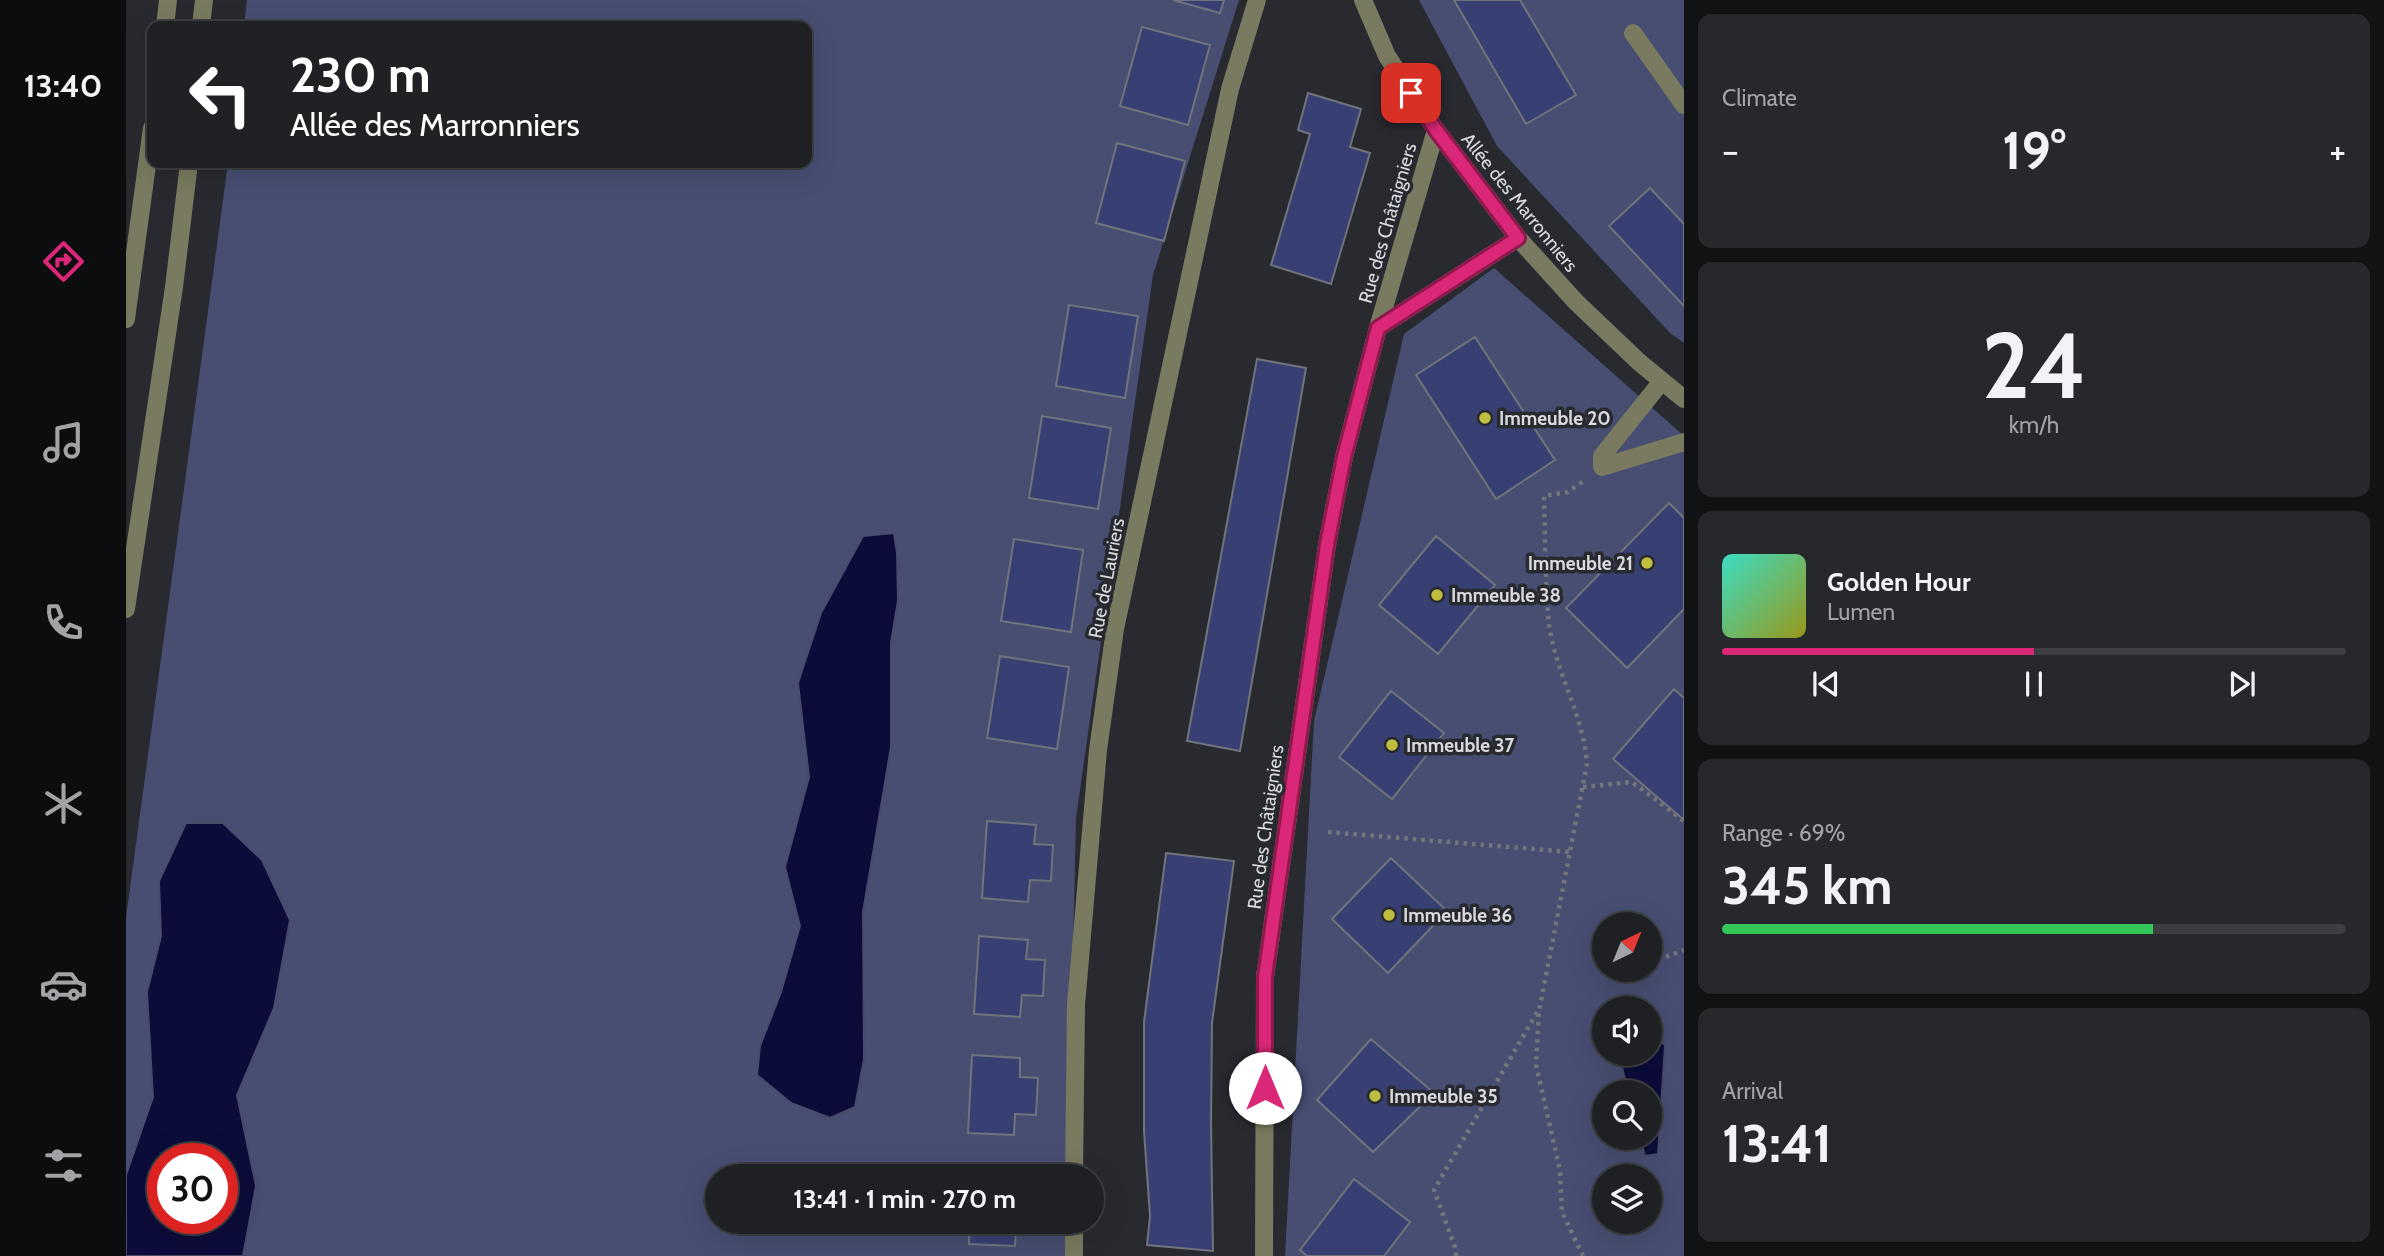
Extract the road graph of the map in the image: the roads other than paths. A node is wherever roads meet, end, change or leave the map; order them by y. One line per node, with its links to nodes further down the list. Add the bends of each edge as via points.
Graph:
1 (168, 0): 5 (street)
2 (204, 0): 6 (street)
3 (1257, 0): 19 (street, Rue de Lauriers, via 1230,89 1115,629 1098,750 1076,1005)
4 (1363, 0): 9 (street, Allée des Marronniers, via 1387,56)
5 (166, 21)
6 (202, 21)
7 (1633, 33): 8 (street)
8 (1684, 105)
9 (1436, 130): 12 (street, Allée des Marronniers); 14 (street, Rue des Châtaigniers)
10 (147, 165): 13 (street)
11 (188, 168): 18 (street)
12 (1518, 238): 14 (street, Rue des Châtaigniers); 15 (street, Allée des Marronniers, via 1576,302)
13 (126, 319)
14 (1378, 328): 22 (street, Rue des Châtaigniers, via 1344,457 1327,545 1265,977)
15 (1662, 381): 16 (street, Allée des Marronniers); 17 (street, via 1602,456 1602,467)
16 (1684, 399)
17 (1684, 442)
18 (126, 609)
19 (1074, 1164)
20 (1074, 1234): 21 (street)
21 (1074, 1256)
22 (1264, 1256)

